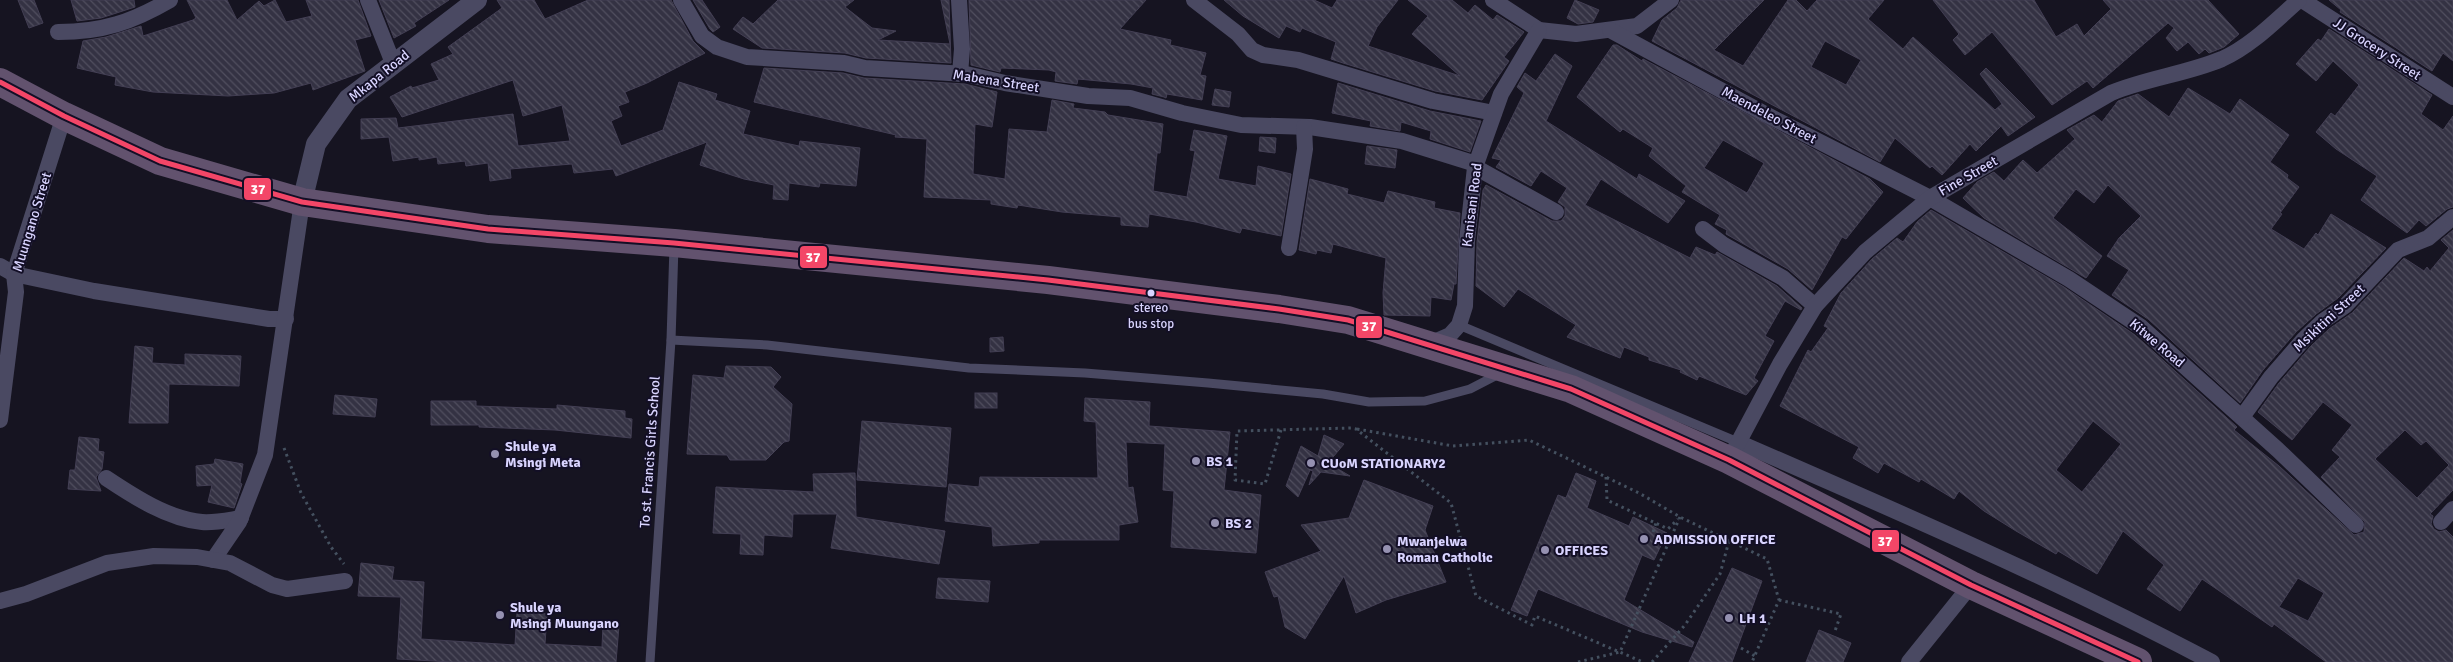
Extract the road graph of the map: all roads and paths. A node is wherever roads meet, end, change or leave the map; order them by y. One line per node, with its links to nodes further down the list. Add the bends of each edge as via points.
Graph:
1 (170, 0): 12 (street, via 115,26 85,32)
2 (368, 0): 13 (street)
3 (477, 0): 13 (street, Mkapa Road)
4 (681, 0): 14 (street, Mabena Street, via 702,36 717,47 747,57)
5 (959, 0): 14 (street)
6 (1194, 0): 17 (street, via 1238,34 1252,50 1263,55 1298,60 1433,101)
7 (1493, 0): 10 (street)
8 (1671, 0): 11 (street, via 1637,26)
9 (2300, 0): 16 (street, JJ Grocery Street); 21 (street, Fine Street, via 2257,37 2222,59 2135,83 2111,93)
10 (1539, 30): 11 (street, via 1576,34); 17 (street, Kanisani Road, via 1500,94)
11 (1610, 30): 21 (street, Maendeleo Street)
12 (58, 32)
13 (393, 63): 22 (street, Mkapa Road, via 348,99 316,144)
14 (960, 74): 19 (street, Mabena Street, via 1088,96 1130,98 1241,125)
15 (0, 82): 18 (highway)
16 (2453, 97)
17 (1494, 113): 20 (street, Kanisani Road)
18 (64, 116): 22 (highway, via 160,161); 29 (street, Muungano Street)
19 (1307, 127): 20 (street, Mabena Street, via 1402,141); 27 (street)
20 (1476, 166): 23 (street, Mabena Street); 32 (street, Kanisani Road, via 1466,241 1465,306)
21 (1930, 198): 30 (street, Fine Street, via 1865,252); 37 (street, Kitwe Road, via 2069,279 2141,326)
22 (302, 202): 26 (highway, via 488,229); 31 (street)
23 (1556, 212)
24 (2453, 217): 37 (street, Msikitini Street, via 2428,238 2398,250 2345,306 2304,339)
25 (1703, 229): 30 (street, via 1724,245 1783,278)
26 (674, 243): 33 (lane, To st. Francis Girls School); 34 (highway, via 1048,280 1278,309 1348,320)
27 (1289, 248)
28 (0, 266): 29 (street)
29 (14, 274): 31 (street, via 94,291); 38 (street, Muungano Street, via 16,292)
30 (1815, 306): 41 (street, Fine Street, via 1780,364)
31 (286, 319): 36 (street)
32 (1459, 325): 34 (street, via 1450,335); 41 (lane)
33 (671, 340): 35 (lane, via 768,345 969,368 1208,383 1323,394 1369,402 1425,401 1470,389); 61 (lane, To st. Francis Girls School)
34 (1426, 345): 35 (highway)
35 (1508, 370): 41 (highway, via 1571,389)
36 (271, 415): 46 (street, via 265,455); 53 (path, via 301,493)
37 (2242, 417): 49 (street, Kitwe Road)
38 (0, 420)
39 (1356, 429): 40 (path); 42 (path, via 1453,446 1529,440); 59 (path, via 1451,503 1476,596 1532,625 1535,616)
40 (1281, 430): 40 (path, via 1237,431 1235,480 1265,484)
41 (1735, 452): 54 (highway); 68 (street, via 1953,536)
42 (1606, 476): 45 (path); 48 (path, via 1607,500)
43 (106, 478): 46 (street, via 177,516 201,522)
44 (2453, 509): 47 (street)
45 (1680, 516): 48 (path, via 1668,529); 51 (path); 59 (path)
46 (241, 518): 52 (street)
47 (2441, 522)
48 (1656, 523): 50 (path)
49 (2356, 525)
50 (1653, 532)
51 (1729, 541): 55 (path, via 1767,559); 64 (path, via 1720,574 1685,625)
52 (213, 560): 53 (street, via 230,563 272,585 287,589); 56 (street, via 154,556 107,563)
53 (346, 574)
54 (1971, 585): 66 (street); 67 (highway)
55 (1779, 600): 57 (path, via 1841,614); 60 (path)
56 (0, 601)
57 (1835, 631)
58 (1741, 648): 60 (path)
59 (1620, 652): 62 (path); 63 (path)
60 (1755, 656): 65 (path)
61 (650, 662)
62 (1578, 662)
63 (1643, 662)
64 (1652, 662)
65 (1752, 662)
66 (1909, 662)
67 (2138, 662)
68 (2212, 662)

